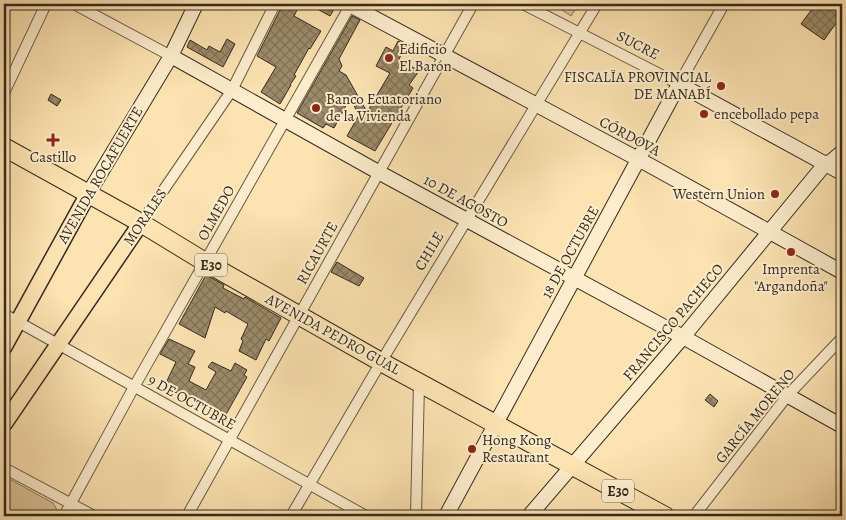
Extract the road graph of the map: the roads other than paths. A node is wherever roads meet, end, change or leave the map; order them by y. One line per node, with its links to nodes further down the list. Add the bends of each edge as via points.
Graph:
1 (46, 4): 15 (street)
2 (74, 4): 11 (street, 10 DE AGOSTO)
3 (196, 4): 11 (street, AVENIDA ROCAFUERTE)
4 (275, 4): 14 (street, MORALES)
5 (350, 4): 12 (street, CÓRDOVA); 17 (street, OLMEDO)
6 (473, 4): 12 (street, RICAURTE)
7 (523, 4): 10 (street, SUCRE)
8 (597, 4): 10 (street, CHILE)
9 (724, 4): 13 (street, 18 DE OCTUBRE)
10 (579, 33): 13 (street, SUCRE); 16 (street, CHILE)
11 (170, 56): 14 (street, 10 DE AGOSTO); 24 (street, AVENIDA ROCAFUERTE)
12 (445, 56): 16 (street, CÓRDOVA); 23 (street, RICAURTE)
13 (679, 84): 20 (street, 18 DE OCTUBRE); 21 (street, SUCRE)
14 (232, 90): 17 (street, 10 DE AGOSTO); 26 (street, MORALES)
15 (4, 93)
16 (536, 105): 20 (street, CÓRDOVA); 25 (street, CHILE)
17 (286, 120): 23 (street, 10 DE AGOSTO); 28 (street, OLMEDO)
18 (4, 147): 24 (highway, AVENIDA PEDRO GUAL / E30)
19 (842, 152): 21 (street, FRANCISCO PACHECO)
20 (638, 159): 27 (street, CÓRDOVA); 30 (street, 18 DE OCTUBRE)
21 (827, 164): 22 (street, SUCRE); 27 (street, FRANCISCO PACHECO)
22 (842, 172)
23 (380, 173): 25 (street, 10 DE AGOSTO); 32 (street, RICAURTE)
24 (88, 194): 26 (highway, AVENIDA PEDRO GUAL / E30); 33 (main road, AVENIDA ROCAFUERTE)
25 (466, 220): 30 (street, 10 DE AGOSTO); 38 (street, CHILE)
26 (140, 223): 28 (highway, AVENIDA PEDRO GUAL / E30); 36 (main road, MORALES)
27 (770, 231): 29 (street, CÓRDOVA); 34 (street, FRANCISCO PACHECO)
28 (205, 262): 32 (highway, AVENIDA PEDRO GUAL / E30); 40 (street, OLMEDO)
29 (842, 272)
30 (574, 279): 34 (street, 10 DE AGOSTO); 42 (street, 18 DE OCTUBRE)
31 (4, 314): 33 (street, 9 DE OCTUBRE)
32 (299, 316): 38 (highway, AVENIDA PEDRO GUAL / E30); 45 (street, RICAURTE)
33 (17, 322): 36 (street, 9 DE OCTUBRE); 37 (main road, AVENIDA ROCAFUERTE)
34 (683, 337): 41 (street, 10 DE AGOSTO); 46 (street, FRANCISCO PACHECO)
35 (842, 338): 41 (street, GARCÍA MORENO)
36 (58, 345): 40 (street, 9 DE OCTUBRE); 43 (main road, MORALES)
37 (4, 346)
38 (380, 362): 39 (highway, AVENIDA PEDRO GUAL / E30); 48 (street, CHILE)
39 (419, 383): 42 (highway, AVENIDA PEDRO GUAL / E30); 55 (street)
40 (134, 387): 45 (street, 9 DE OCTUBRE); 49 (street, OLMEDO)
41 (788, 395): 44 (street, 10 DE AGOSTO); 59 (street, GARCÍA MORENO)
42 (495, 423): 46 (highway, AVENIDA PEDRO GUAL / E30); 56 (street, 18 DE OCTUBRE)
43 (4, 424)
44 (842, 426)
45 (229, 441): 48 (street, 9 DE OCTUBRE); 52 (street, RICAURTE)
46 (572, 466): 57 (street, FRANCISCO PACHECO); 58 (highway, AVENIDA PEDRO GUAL / E30)
47 (4, 468): 49 (street)
48 (310, 486): 53 (street, CHILE); 54 (street, 9 DE OCTUBRE)
49 (71, 504): 50 (street, OLMEDO); 51 (street)
50 (64, 516)
51 (94, 516)
52 (187, 516)
53 (291, 516)
54 (366, 516)
55 (416, 516)
56 (446, 516)
57 (529, 516)
58 (665, 516)
59 (694, 516)

